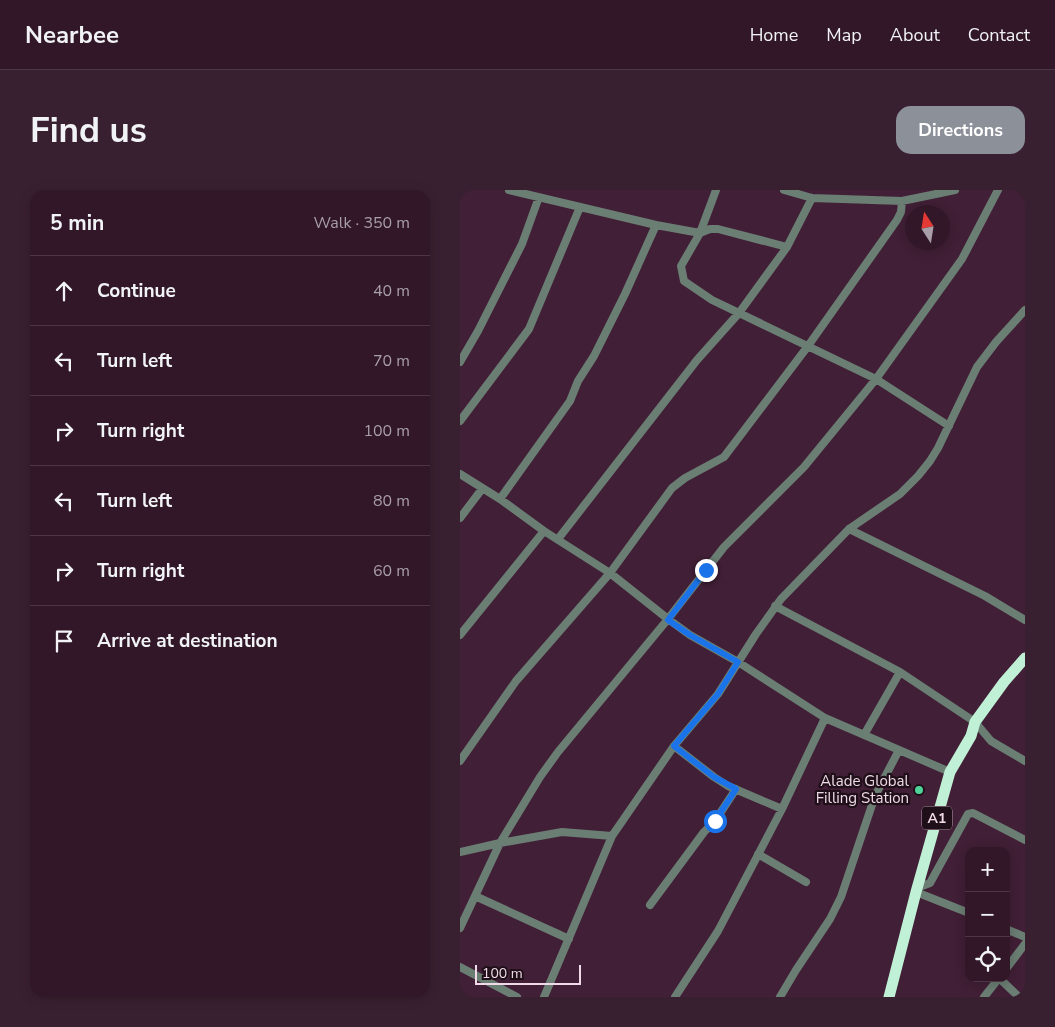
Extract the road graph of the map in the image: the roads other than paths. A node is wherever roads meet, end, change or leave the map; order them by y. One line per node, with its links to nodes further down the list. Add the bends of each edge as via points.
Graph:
1 (509, 190): 6 (street)
2 (716, 190): 11 (street)
3 (784, 190): 7 (street)
4 (955, 190): 8 (street)
5 (998, 190): 17 (street, via 962,258)
6 (539, 197): 9 (street); 16 (street, via 522,244)
7 (812, 198): 8 (street); 12 (street)
8 (902, 201): 15 (street, via 897,220)
9 (580, 207): 10 (street); 18 (street, via 529,329)
10 (656, 225): 11 (street); 22 (street, via 570,401)
11 (700, 233): 12 (street, via 718,229); 14 (street, via 681,266 684,281 712,300)
12 (787, 247): 14 (street)
13 (1025, 310): 19 (street, via 977,367)
14 (739, 312): 15 (street); 26 (street, via 696,360)
15 (808, 346): 17 (street); 27 (street, via 724,457 672,488)
16 (460, 362)
17 (876, 379): 19 (street); 29 (street, via 804,468 724,547)
18 (460, 421)
19 (949, 426): 24 (street, via 918,476 900,494)
20 (460, 474): 21 (street)
21 (482, 489): 22 (street); 23 (street)
22 (500, 499): 25 (street)
23 (460, 518)
24 (849, 529): 28 (street); 30 (street, via 985,596)
25 (544, 531): 26 (street); 31 (street)
26 (558, 539): 27 (street)
27 (610, 573): 29 (street); 40 (street, via 516,681)
28 (775, 606): 33 (street); 34 (street)
29 (668, 620): 33 (street); 47 (street, via 553,758)
30 (1025, 620)
31 (460, 635)
32 (1025, 658): 36 (highway, A1)
33 (738, 662): 35 (street); 38 (street, via 718,694)
34 (900, 672): 36 (street); 37 (street)
35 (825, 718): 37 (street); 44 (street)
36 (975, 722): 41 (street, via 991,741); 42 (highway, A1)
37 (864, 735): 39 (street)
38 (674, 746): 43 (street, via 714,777); 45 (street)
39 (900, 750): 42 (street); 67 (street, via 876,796 841,897)
40 (460, 761)
41 (1025, 761)
42 (950, 772): 51 (highway, A1)
43 (736, 789): 44 (street); 53 (street)
44 (782, 809): 49 (street)
45 (612, 836): 47 (street, via 562,832); 58 (street)
46 (1025, 840): 51 (street, via 973,813 968,814 930,883)
47 (500, 843): 48 (street); 52 (street)
48 (460, 852)
49 (758, 854): 50 (street); 66 (street, via 718,931)
50 (806, 882)
51 (916, 890): 54 (street); 68 (highway, A1)
52 (475, 896): 55 (street); 58 (street)
53 (650, 905)
54 (965, 912)
55 (460, 928)
56 (1010, 931): 57 (street)
57 (1025, 937)
58 (569, 939): 65 (street)
59 (1025, 944): 60 (street)
60 (1010, 964)
61 (460, 967): 64 (street)
62 (996, 982): 69 (street)
63 (1003, 982): 70 (street)
64 (517, 997)
65 (544, 997)
66 (675, 997)
67 (780, 997)
68 (888, 997)
69 (984, 997)
70 (1018, 997)

